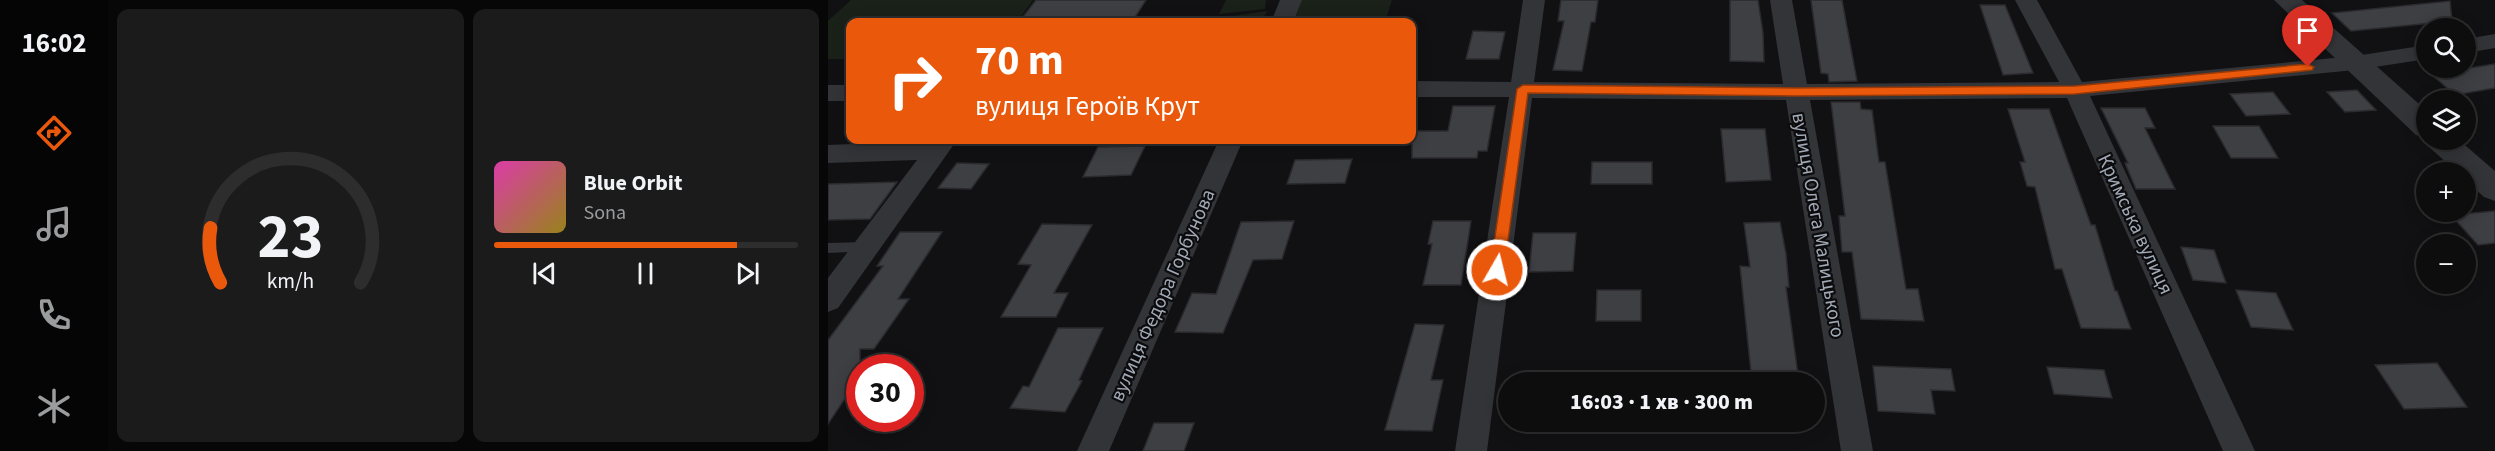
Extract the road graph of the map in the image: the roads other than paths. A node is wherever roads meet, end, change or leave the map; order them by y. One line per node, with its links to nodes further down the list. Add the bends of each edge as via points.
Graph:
1 (1291, 0): 6 (street)
2 (1534, 0): 11 (street)
3 (1781, 0): 14 (street, вулиця Олега Малицького)
4 (2026, 0): 13 (street, Кримська вулиця)
5 (2287, 0): 10 (street)
6 (1284, 18)
7 (2495, 42): 8 (street)
8 (2476, 45)
9 (2416, 54): 10 (street)
10 (2355, 63): 13 (street); 17 (street)
11 (1523, 89): 12 (street); 14 (street); 27 (street)
12 (1416, 90)
13 (2075, 90): 14 (street); 29 (street, Кримська вулиця)
14 (1796, 92): 28 (street, вулиця Олега Малицького)
15 (828, 93): 16 (street)
16 (846, 93)
17 (2416, 118)
18 (1229, 144): 26 (street, вулиця Федора Горбунова)
19 (942, 145): 21 (street); 23 (street)
20 (2451, 150): 22 (street)
21 (828, 154)
22 (2495, 189)
23 (866, 247): 24 (lane); 25 (street)
24 (828, 248)
25 (828, 300)
26 (1093, 451)
27 (1471, 451)
28 (1857, 451)
29 (2239, 451)

